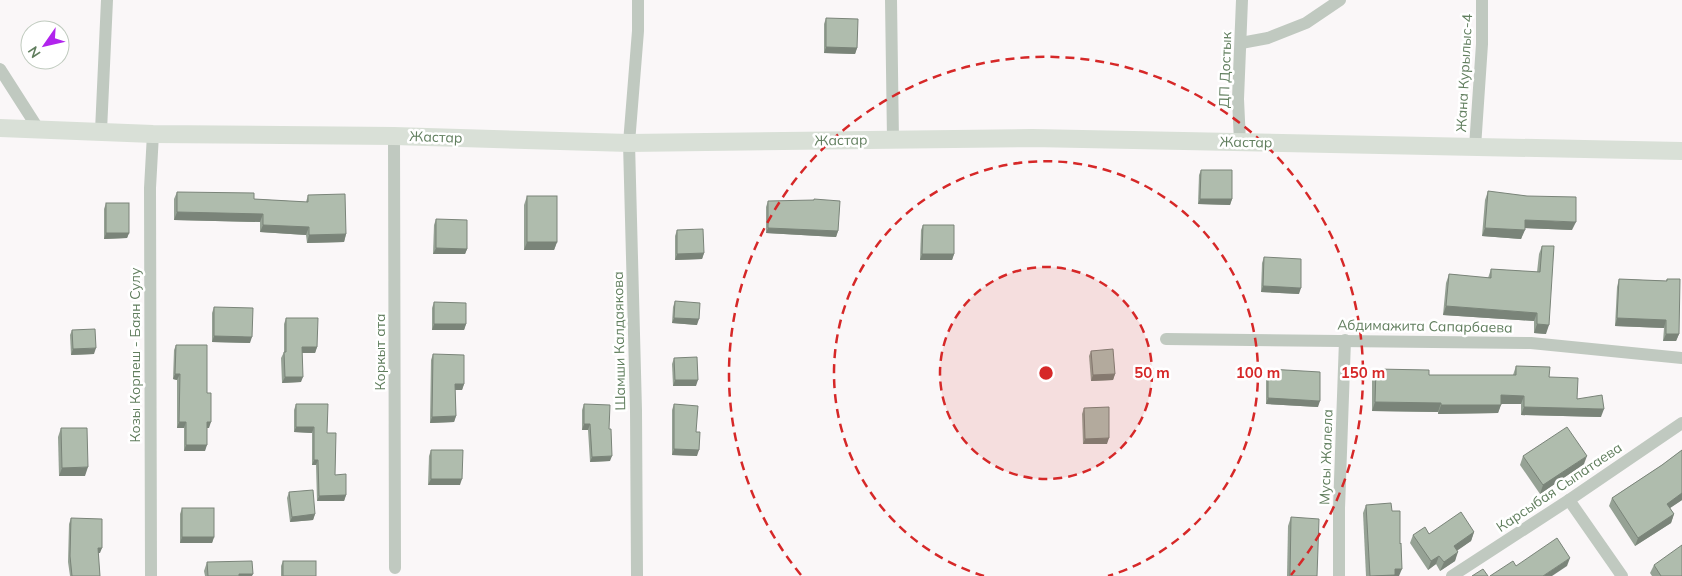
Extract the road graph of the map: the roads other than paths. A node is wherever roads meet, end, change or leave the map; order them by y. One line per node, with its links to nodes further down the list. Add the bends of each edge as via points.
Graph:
1 (107, 0): 11 (street)
2 (638, 0): 16 (street, Шамши Калдаякова)
3 (891, 0): 14 (street)
4 (1242, 0): 7 (street, ДП Достык)
5 (1340, 0): 7 (street, via 1306,23 1268,38)
6 (1482, 0): 17 (street, Жана Курылыс-4)
7 (1241, 43): 15 (street, ДП Достык)
8 (0, 69): 10 (street)
9 (0, 128): 10 (street, Жастар)
10 (39, 130): 11 (street, Жастар)
11 (101, 131): 12 (street, Жастар)
12 (153, 134): 13 (street, Жастар); 25 (street, Козы Корпеш - Баян Сулу, via 150,217)
13 (394, 136): 16 (street, Жастар); 24 (street, Коркыт ата)
14 (893, 140): 15 (street, Жастар, via 1032,138); 16 (street, Жастар)
15 (1240, 142): 17 (street, Жастар)
16 (629, 143): 26 (street, Шамши Калдаякова)
17 (1475, 147): 18 (street, Жастар)
18 (1682, 151)
19 (1166, 339): 20 (street, Абдимажита Сапарбаева)
20 (1345, 340): 21 (street, Абдимажита Сапарбаева, via 1532,343); 27 (street, Мусы Жалела)
21 (1682, 358)
22 (1682, 423): 23 (street, Карсыбая Сыпатаева)
23 (1569, 500): 28 (street, Карсыбая Сыпатаева); 29 (street)
24 (396, 568)
25 (151, 576)
26 (637, 576)
27 (1339, 576)
28 (1452, 576)
29 (1622, 576)

